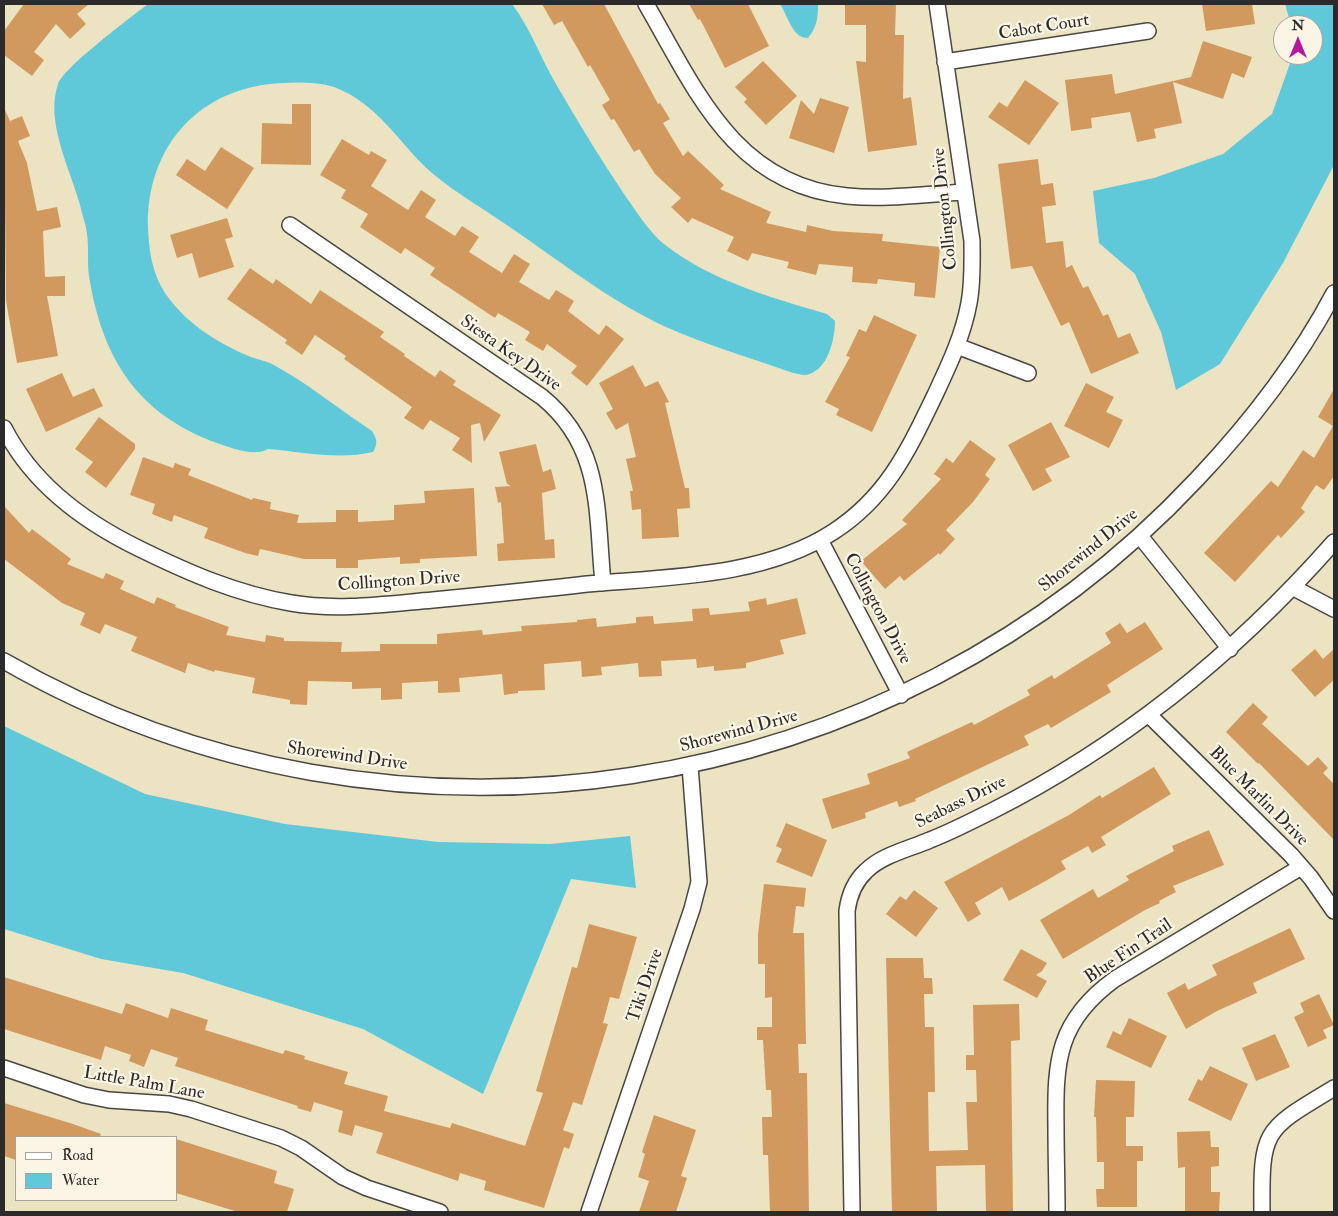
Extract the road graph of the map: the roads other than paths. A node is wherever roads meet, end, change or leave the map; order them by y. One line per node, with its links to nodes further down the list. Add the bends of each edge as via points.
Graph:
1 (646, 4): 5 (street, via 711,115 728,137 769,170 807,188 847,196)
2 (937, 4): 4 (street, Collington Drive)
3 (1148, 31): 4 (street, Cabot Court)
4 (945, 62): 5 (street, Collington Drive)
5 (965, 192): 8 (street, Collington Drive, via 973,271 970,301)
6 (290, 225): 14 (street, Siesta Key Drive, via 534,391 562,416 579,439 592,476)
7 (1334, 293): 11 (street, Shorewind Drive, via 1260,405 1215,460)
8 (957, 346): 9 (street); 12 (street, Collington Drive, via 909,450 894,474 855,516)
9 (1028, 373)
10 (4, 428): 14 (street, Collington Drive, via 30,468 54,495 82,518 184,570 252,595 294,603 366,606)
11 (1140, 536): 17 (street); 19 (street, Shorewind Drive, via 1108,564 995,644)
12 (820, 540): 14 (street, Collington Drive, via 749,566); 19 (street, Collington Drive)
13 (1334, 542): 15 (street, Seabass Drive)
14 (603, 583)
15 (1294, 588): 16 (street); 17 (street, Seabass Drive)
16 (1334, 609)
17 (1230, 649): 20 (street, Seabass Drive)
18 (4, 662): 21 (street, Shorewind Drive, via 80,701 137,724 213,749 316,773 412,785 500,788 562,785)
19 (901, 695): 21 (street, Shorewind Drive, via 800,736)
20 (1149, 714): 22 (street, Blue Marlin Drive); 28 (street, Seabass Drive, via 1050,780 983,815 881,861 859,879 847,911)
21 (690, 766): 27 (street, Tiki Drive, via 699,882)
22 (1301, 867): 23 (street, Blue Marlin Drive); 29 (street, Blue Fin Trail, via 1116,978 1079,1013 1060,1051 1055,1078)
23 (1334, 911)
24 (4, 1068): 26 (street, Little Palm Lane, via 84,1095 169,1104 263,1132 301,1148 367,1188)
25 (1334, 1088): 30 (street, via 1286,1117 1271,1134 1263,1156)
26 (440, 1212)
27 (589, 1212)
28 (852, 1212)
29 (1057, 1212)
30 (1262, 1212)

